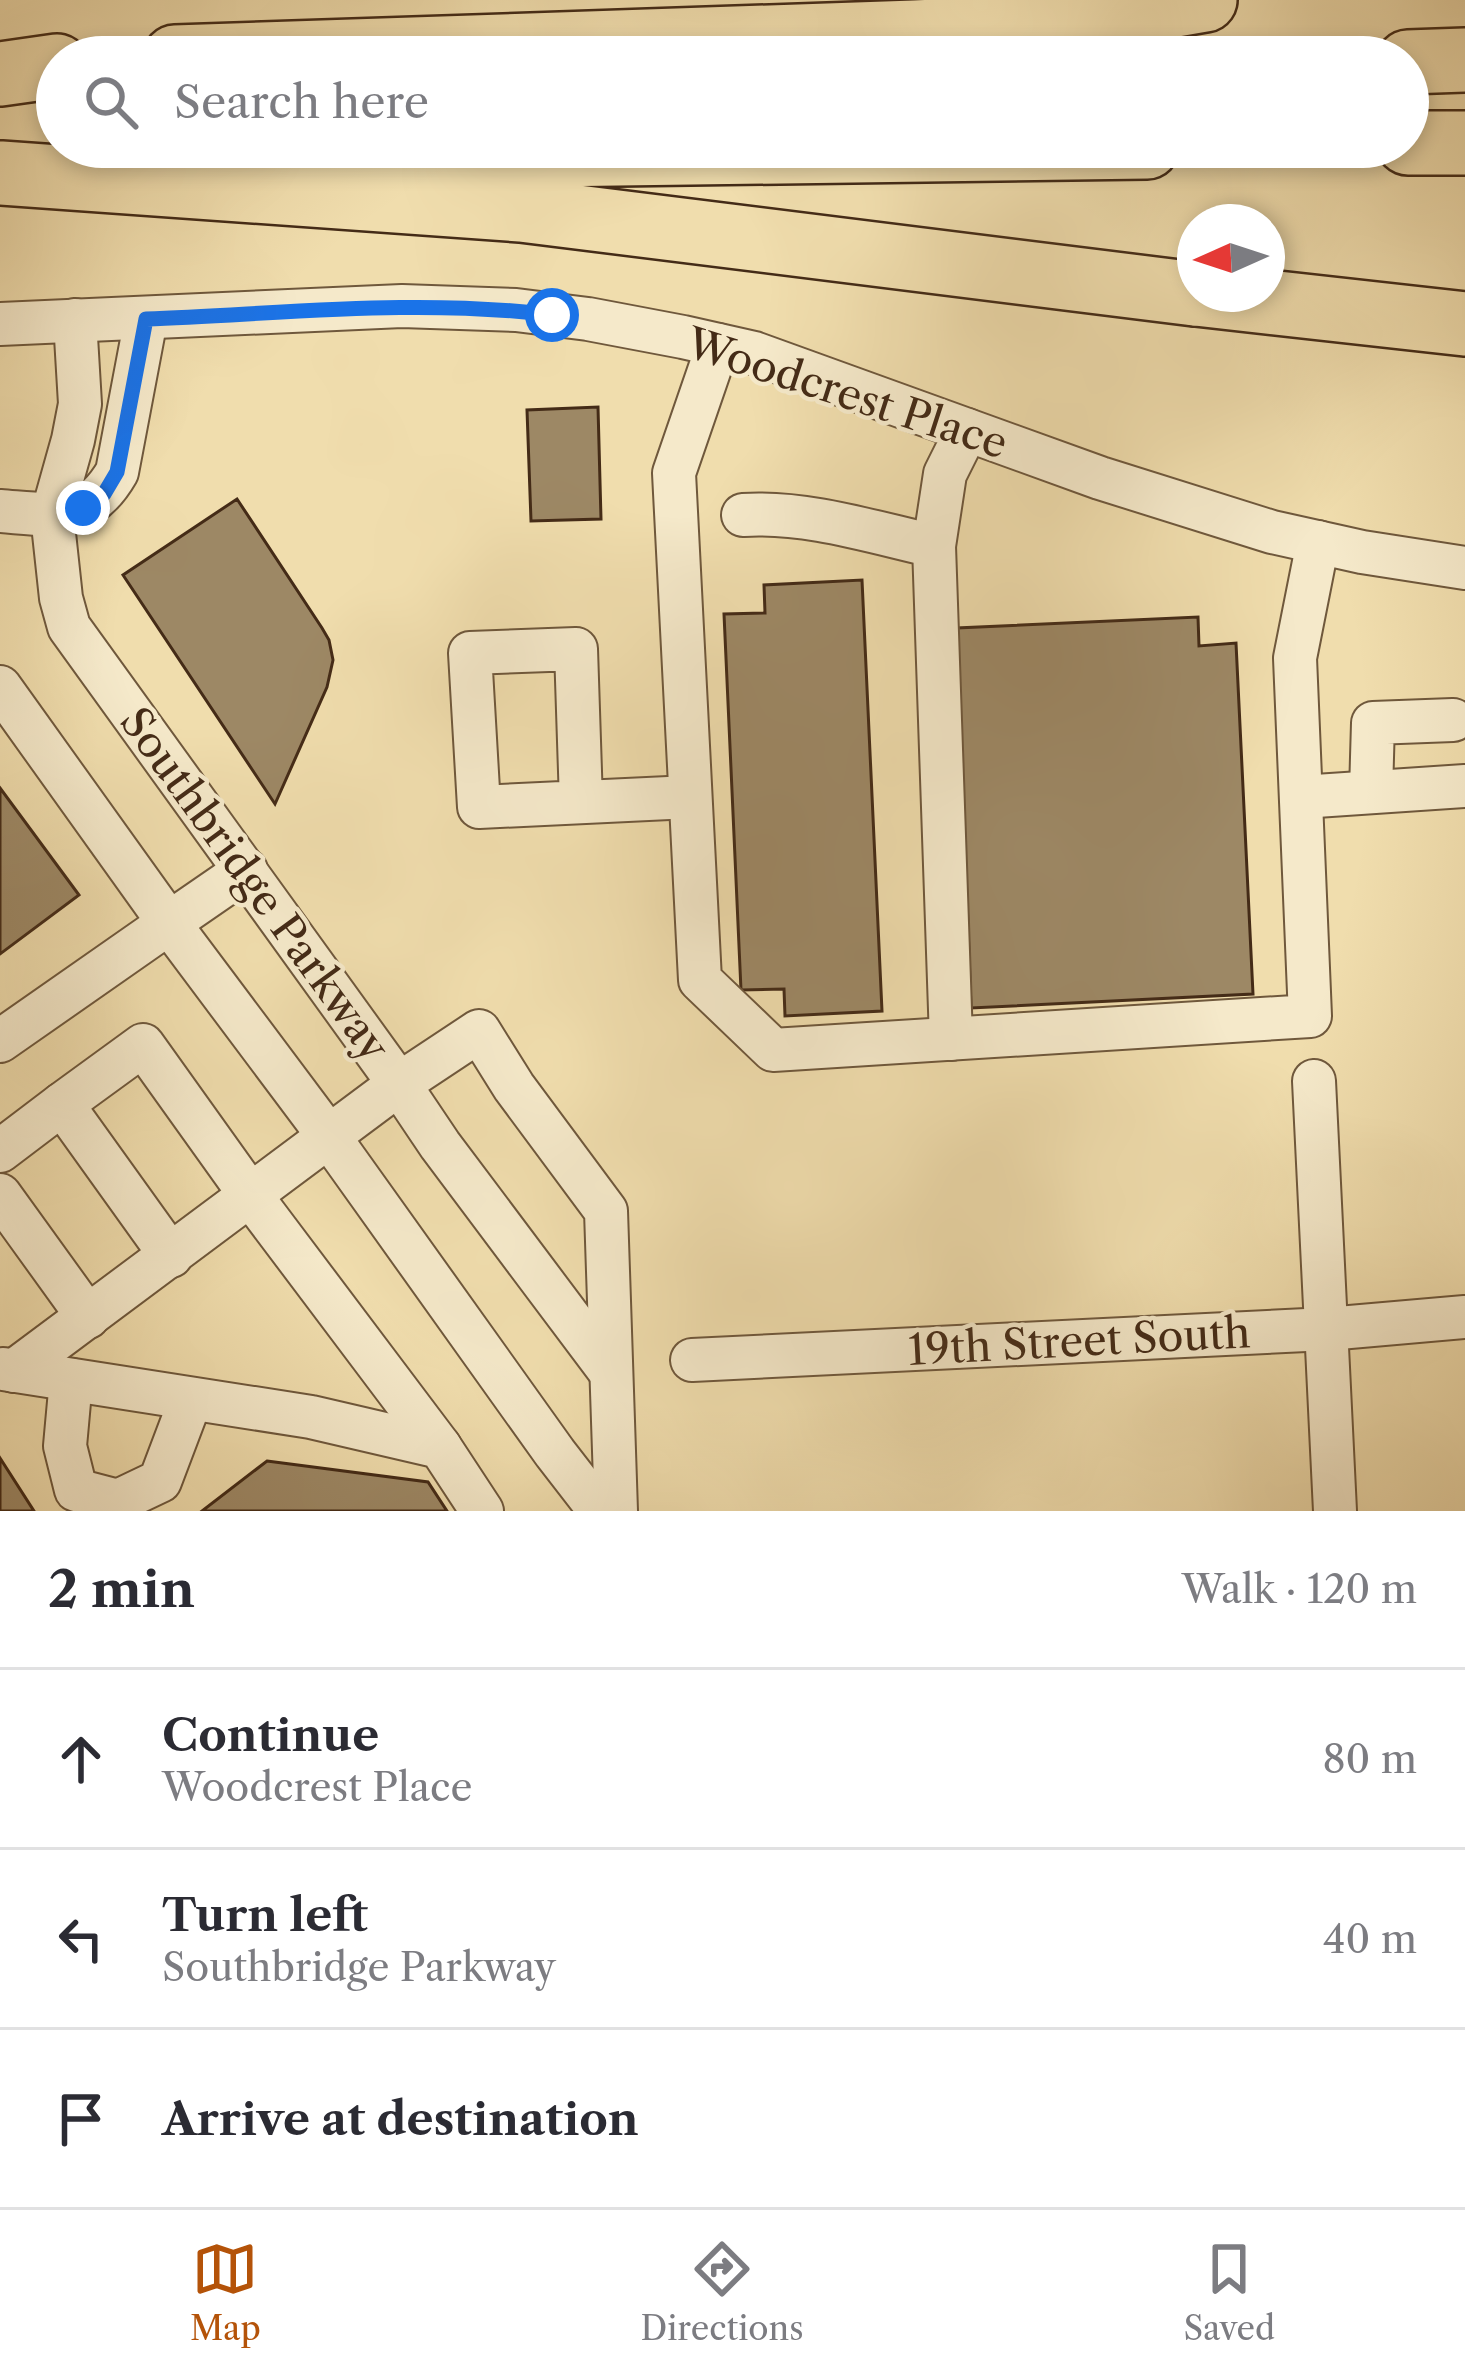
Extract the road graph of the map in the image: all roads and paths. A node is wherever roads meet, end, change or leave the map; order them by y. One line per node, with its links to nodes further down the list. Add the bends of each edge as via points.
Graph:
1 (1205, 0): 2 (highway, via 1039,26)
2 (760, 36)
3 (1465, 60): 4 (highway)
4 (1429, 61)
5 (36, 70): 6 (highway)
6 (0, 76): 7 (highway)
7 (36, 78)
8 (1429, 143): 9 (highway)
9 (1465, 143)
10 (38, 168): 11 (highway)
11 (0, 172): 12 (highway, via 521,210)
12 (1177, 292)
13 (1285, 304): 17 (highway)
14 (146, 319): 15 (street, Woodcrest Place); 18 (street, Woodcrest Place, via 401,306 516,310); 21 (street, via 117,472 83,508)
15 (74, 320): 16 (street, Woodcrest Place); 21 (street, Southbridge Parkway, via 80,404)
16 (0, 324)
17 (1465, 324)
18 (718, 345): 19 (street, Woodcrest Place); 22 (street, via 674,473)
19 (967, 430): 23 (street, Woodcrest Place); 24 (street, via 945,474)
20 (0, 511): 21 (street)
21 (52, 515): 33 (street, Southbridge Parkway, via 69,627)
22 (712, 517): 24 (street, via 772,513); 31 (street)
23 (1318, 542): 25 (street, Woodcrest Place); 30 (street, via 1295,658)
24 (934, 546): 35 (street)
25 (1465, 568)
26 (0, 687): 34 (street)
27 (1453, 720): 29 (street, via 1373,723)
28 (1465, 786): 29 (street)
29 (1371, 792): 30 (street)
30 (1300, 796): 35 (street, via 1310,1016)
31 (690, 797): 32 (street); 35 (street, via 700,980 773,1050)
32 (581, 802)
33 (246, 870): 34 (street); 38 (street, Southbridge Parkway)
34 (169, 923): 36 (street); 40 (street)
35 (951, 1039)
36 (0, 1041)
37 (1314, 1081): 47 (street)
38 (399, 1084): 40 (street); 50 (street); 50 (street, Southbridge Parkway, via 479,1031 606,1211)
39 (62, 1104): 41 (street); 43 (street, via 143,1045); 44 (street)
40 (330, 1138): 43 (street); 55 (street)
41 (0, 1151)
42 (0, 1195): 45 (street)
43 (251, 1196): 44 (street); 53 (street)
44 (171, 1256): 45 (street)
45 (88, 1317): 49 (street)
46 (1465, 1317): 47 (street, 19th Street South)
47 (1327, 1329): 48 (street, 19th Street South); 57 (street)
48 (692, 1360)
49 (7, 1370): 51 (street)
50 (611, 1373): 56 (street, Southbridge Parkway)
51 (71, 1380): 52 (street); 52 (street, via 65,1446 76,1490 118,1501 160,1481)
52 (191, 1399): 53 (street)
53 (440, 1447): 54 (street)
54 (482, 1511)
55 (601, 1511)
56 (616, 1511)
57 (1335, 1511)

